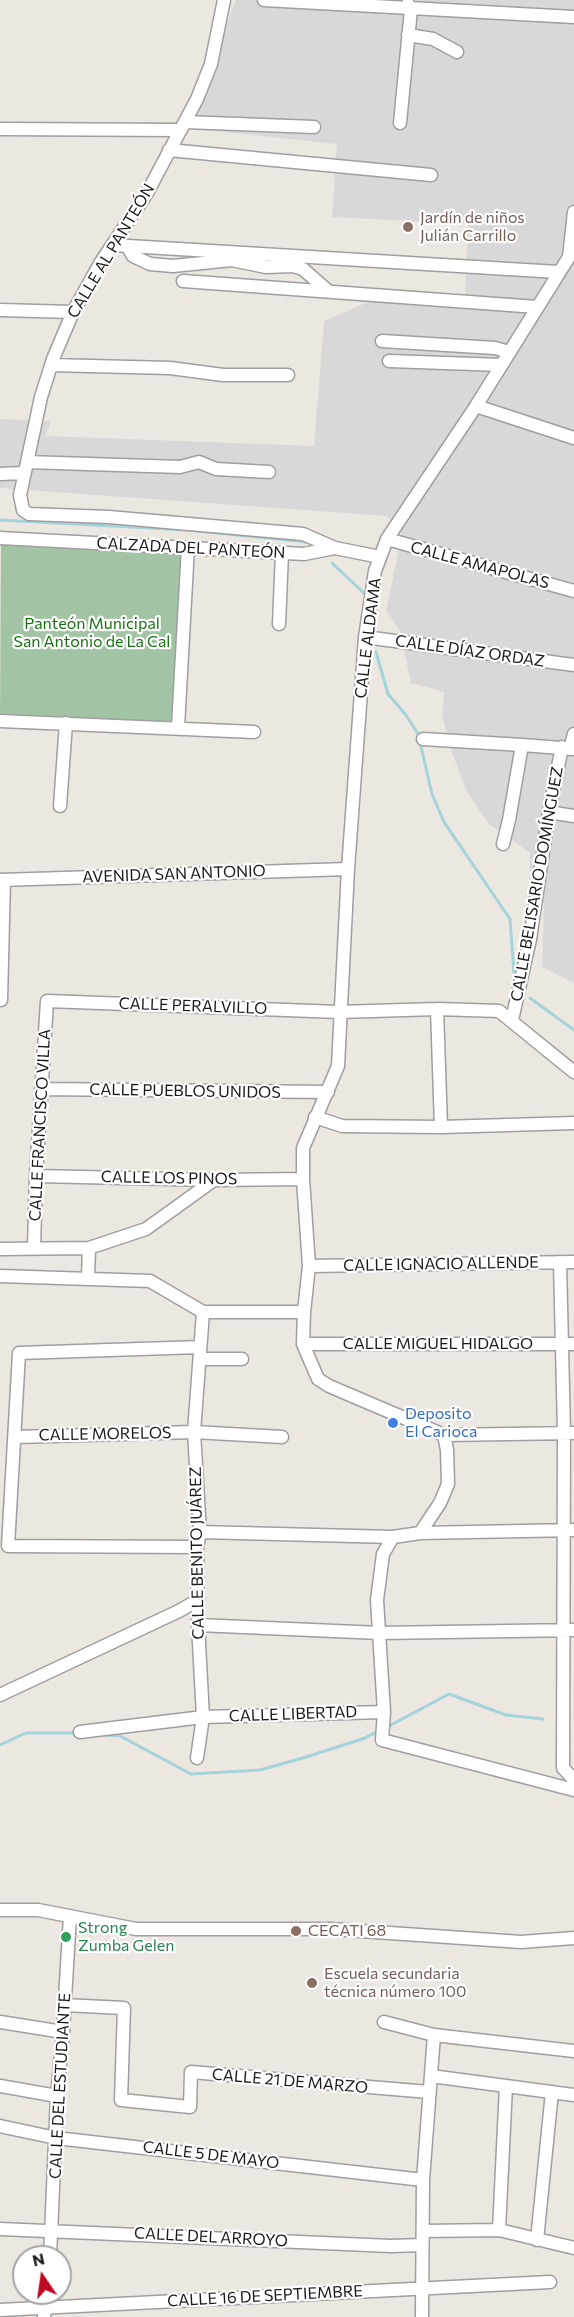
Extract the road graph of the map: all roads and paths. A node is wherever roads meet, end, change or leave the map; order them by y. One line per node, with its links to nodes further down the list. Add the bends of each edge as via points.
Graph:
1 (224, 0): 8 (street, CALLE AL PANTEÓN, via 211,64)
2 (264, 0): 3 (street)
3 (409, 4): 4 (street); 5 (street)
4 (574, 17)
5 (408, 35): 6 (street, via 433,39); 7 (street)
6 (457, 52)
7 (400, 123)
8 (183, 126): 9 (street); 10 (street); 11 (street, CALLE AL PANTEÓN)
9 (314, 127)
10 (0, 129)
11 (169, 150): 12 (street); 14 (street, CALLE AL PANTEÓN, via 142,201)
12 (431, 175)
13 (574, 212): 16 (street, CALLE ALDAMA)
14 (112, 245): 15 (street); 22 (street, CALLE AL PANTEÓN)
15 (127, 246): 17 (street); 19 (street, via 133,256 150,264 173,266 232,260 266,267 293,266 303,269)
16 (572, 257): 17 (street, CALLE ALDAMA)
17 (558, 272): 20 (street, CALLE ALDAMA)
18 (183, 281): 19 (street)
19 (328, 291): 20 (street)
20 (537, 307): 24 (street, CALLE ALDAMA)
21 (0, 310): 22 (street)
22 (73, 312): 26 (street, CALLE AL PANTEÓN)
23 (382, 341): 24 (street)
24 (509, 352): 27 (street, CALLE ALDAMA)
25 (389, 361): 27 (street)
26 (51, 365): 28 (street); 31 (street, CALLE AL PANTEÓN)
27 (501, 365): 29 (street, CALLE ALDAMA)
28 (288, 375)
29 (476, 406): 30 (street); 35 (street, CALLE ALDAMA)
30 (574, 438)
31 (26, 468): 32 (street, via 180,467 199,462 216,469); 33 (street); 37 (street, CALLE AL PANTEÓN, via 20,495 23,510 29,514 303,534)
32 (269, 472)
33 (0, 474)
34 (0, 538): 36 (street, CALZADA DEL PANTEÓN)
35 (387, 539): 39 (street, CALLE ALDAMA); 40 (street, CALLE AMAPOLAS)
36 (189, 547): 38 (street, CALZADA DEL PANTEÓN); 46 (street)
37 (335, 548): 38 (street, CALZADA DEL PANTEÓN, via 304,554); 39 (street, CALZADA DEL PANTEÓN)
38 (282, 553): 41 (street)
39 (380, 557): 42 (street, CALLE ALDAMA)
40 (574, 591)
41 (279, 624)
42 (365, 637): 43 (street, CALLE DÍAZ ORDAZ); 56 (street, CALLE ALDAMA)
43 (574, 664)
44 (0, 721): 45 (street)
45 (66, 723): 46 (street); 52 (street)
46 (178, 727): 47 (street)
47 (254, 732)
48 (574, 734): 51 (street, CALLE BELISARIO DOMÍNGUEZ)
49 (423, 739): 50 (street)
50 (522, 745): 51 (street); 55 (street)
51 (568, 748): 53 (street, CALLE BELISARIO DOMÍNGUEZ)
52 (60, 806)
53 (549, 812): 54 (street); 62 (street, CALLE BELISARIO DOMÍNGUEZ, via 530,939)
54 (574, 816)
55 (503, 844)
56 (348, 869): 57 (street, AVENIDA SAN ANTONIO); 61 (street, CALLE ALDAMA)
57 (2, 880): 58 (street)
58 (1, 1000)
59 (47, 1001): 61 (street, CALLE PERALVILLO); 64 (street, CALLE FRANCISCO VILLA)
60 (437, 1009): 61 (street, CALLE PERALVILLO); 62 (street, CALLE PERALVILLO, via 499,1011); 68 (street)
61 (339, 1012): 65 (street, CALLE ALDAMA, via 338,1066)
62 (512, 1020): 63 (street)
63 (574, 1072)
64 (41, 1089): 65 (street, CALLE PUEBLOS UNIDOS); 69 (street, CALLE FRANCISCO VILLA)
65 (328, 1092): 66 (street, CALLE ALDAMA)
66 (315, 1117): 68 (street, via 342,1126); 70 (street, CALLE ALDAMA, via 303,1148)
67 (574, 1124): 68 (street)
68 (441, 1127)
69 (36, 1176): 71 (street, CALLE LOS PINOS); 72 (street, CALLE FRANCISCO VILLA)
70 (303, 1179): 71 (street, CALLE LOS PINOS); 77 (street, CALLE ALDAMA)
71 (214, 1180): 73 (street, via 146,1229)
72 (34, 1248): 73 (street); 74 (street)
73 (89, 1248): 79 (street)
74 (0, 1249)
75 (560, 1262): 76 (street, CALLE IGNACIO ALLENDE); 77 (street, CALLE IGNACIO ALLENDE); 83 (street)
76 (574, 1262)
77 (309, 1266): 81 (street, CALLE ALDAMA)
78 (0, 1276): 79 (street)
79 (88, 1278): 80 (street, via 150,1281)
80 (203, 1312): 81 (street); 85 (street, CALLE BENITO JUÁREZ)
81 (304, 1312): 82 (street, CALLE ALDAMA)
82 (303, 1344): 83 (street, CALLE MIGUEL HIDALGO); 89 (street, via 318,1379)
83 (561, 1344): 84 (street, CALLE MIGUEL HIDALGO); 88 (street)
84 (574, 1344)
85 (200, 1353): 86 (street); 87 (street, CALLE BENITO JUÁREZ); 90 (street, via 19,1353)
86 (242, 1359)
87 (194, 1432): 90 (street, CALLE MORELOS); 91 (street, CALLE MORELOS); 94 (street, CALLE BENITO JUÁREZ)
88 (569, 1432): 89 (street); 93 (street)
89 (444, 1434): 95 (street, via 448,1484)
90 (15, 1437): 92 (street)
91 (282, 1437)
92 (5, 1515): 97 (street, via 8,1546)
93 (569, 1530): 95 (street); 100 (street)
94 (200, 1532): 96 (street); 97 (street, CALLE BENITO JUÁREZ)
95 (420, 1533): 96 (street)
96 (393, 1537): 101 (street, via 383,1554 380,1576)
97 (197, 1547): 98 (street, CALLE BENITO JUÁREZ)
98 (198, 1600): 99 (street, CALLE BENITO JUÁREZ); 102 (street)
99 (198, 1625): 101 (street); 104 (street, CALLE BENITO JUÁREZ)
100 (568, 1631): 101 (street); 107 (street, via 563,1768)
101 (380, 1633): 103 (street)
102 (0, 1695)
103 (384, 1712): 104 (street, CALLE LIBERTAD); 108 (street, via 382,1740)
104 (203, 1717): 105 (street, CALLE LIBERTAD); 106 (street, CALLE BENITO JUÁREZ)
105 (80, 1732)
106 (197, 1758)
107 (574, 1780)
108 (574, 1790)
109 (0, 1910): 110 (street, via 38,1910)
110 (70, 1916): 111 (street, via 136,1929 331,1929 521,1942); 112 (street, CALLE DEL ESTUDIANTE)
111 (574, 1938)
112 (64, 2005): 115 (street, CALLE DEL ESTUDIANTE); 121 (street, CALLE 21 DE MARZO, via 124,2008 121,2100 190,2107 191,2072)
113 (0, 2022): 115 (street)
114 (384, 2022): 116 (street)
115 (63, 2032): 124 (street, CALLE DEL ESTUDIANTE)
116 (434, 2035): 117 (street); 118 (street)
117 (574, 2051)
118 (431, 2076): 120 (street); 121 (street)
119 (0, 2086): 124 (street)
120 (506, 2086): 122 (street); 130 (street)
121 (429, 2092): 127 (street)
122 (552, 2092): 123 (street); 132 (street)
123 (574, 2095)
124 (57, 2096): 126 (street, CALLE DEL ESTUDIANTE)
125 (0, 2126): 126 (street, CALLE 5 DE MAYO)
126 (56, 2138): 127 (street, CALLE 5 DE MAYO); 129 (street, CALLE DEL ESTUDIANTE)
127 (423, 2180): 131 (street)
128 (0, 2229): 129 (street, CALLE DEL ARROYO)
129 (53, 2230): 133 (street, CALLE DEL ESTUDIANTE); 134 (street, CALLE DEL ARROYO)
130 (499, 2230): 131 (street); 132 (street)
131 (423, 2231): 134 (street)
132 (537, 2240): 135 (street)
133 (51, 2245)
134 (422, 2245): 137 (street)
135 (574, 2248)
136 (550, 2282): 137 (street, CALLE 16 DE SEPTIEMBRE)
137 (422, 2287): 139 (street, CALLE 16 DE SEPTIEMBRE); 140 (street)
138 (0, 2310): 139 (street, CALLE 16 DE SEPTIEMBRE)
139 (45, 2313)
140 (422, 2317)

